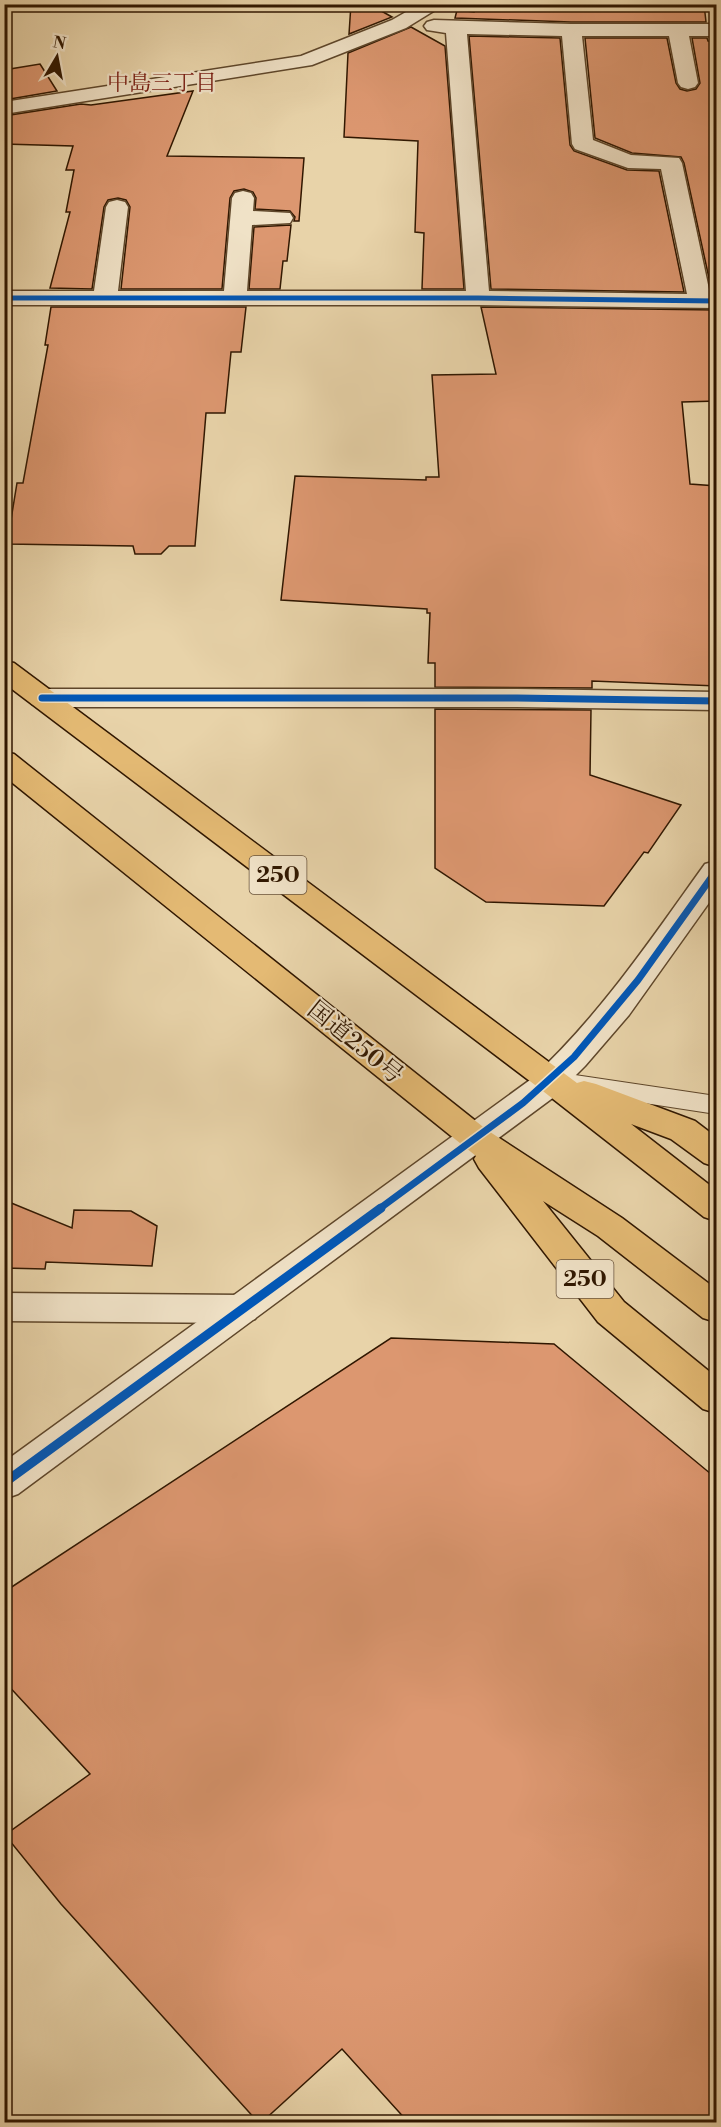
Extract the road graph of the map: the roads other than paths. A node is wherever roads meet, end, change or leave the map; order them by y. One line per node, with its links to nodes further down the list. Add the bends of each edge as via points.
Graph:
1 (416, 11): 2 (street); 7 (street, via 305,61)
2 (456, 28): 3 (street); 13 (street)
3 (571, 30): 4 (street); 14 (street, via 582,144 628,161 671,164)
4 (678, 30): 5 (street); 6 (street)
5 (717, 30)
6 (688, 83)
7 (4, 108)
8 (117, 207): 11 (street)
9 (282, 218): 12 (street, via 243,208)
10 (4, 298): 11 (street)
11 (105, 298): 12 (street)
12 (235, 298): 13 (street)
13 (478, 298): 14 (street)
14 (708, 301)
15 (4, 669): 16 (highway, 250)
16 (42, 698): 17 (street); 20 (highway, 250)
17 (717, 701)
18 (4, 761): 22 (highway, 国道250号 / 250)
19 (717, 871): 20 (street, via 639,977)
20 (551, 1080): 21 (lane); 22 (street); 23 (highway, 250, via 683,1131); 24 (highway, 250)
21 (717, 1105)
22 (475, 1139): 26 (highway, 国道250号 / 250, via 610,1227); 27 (street); 28 (highway, 250, via 611,1312)
23 (717, 1154)
24 (717, 1208)
25 (4, 1307): 27 (street)
26 (717, 1308)
27 (242, 1309): 29 (street)
28 (717, 1398)
29 (4, 1483)

